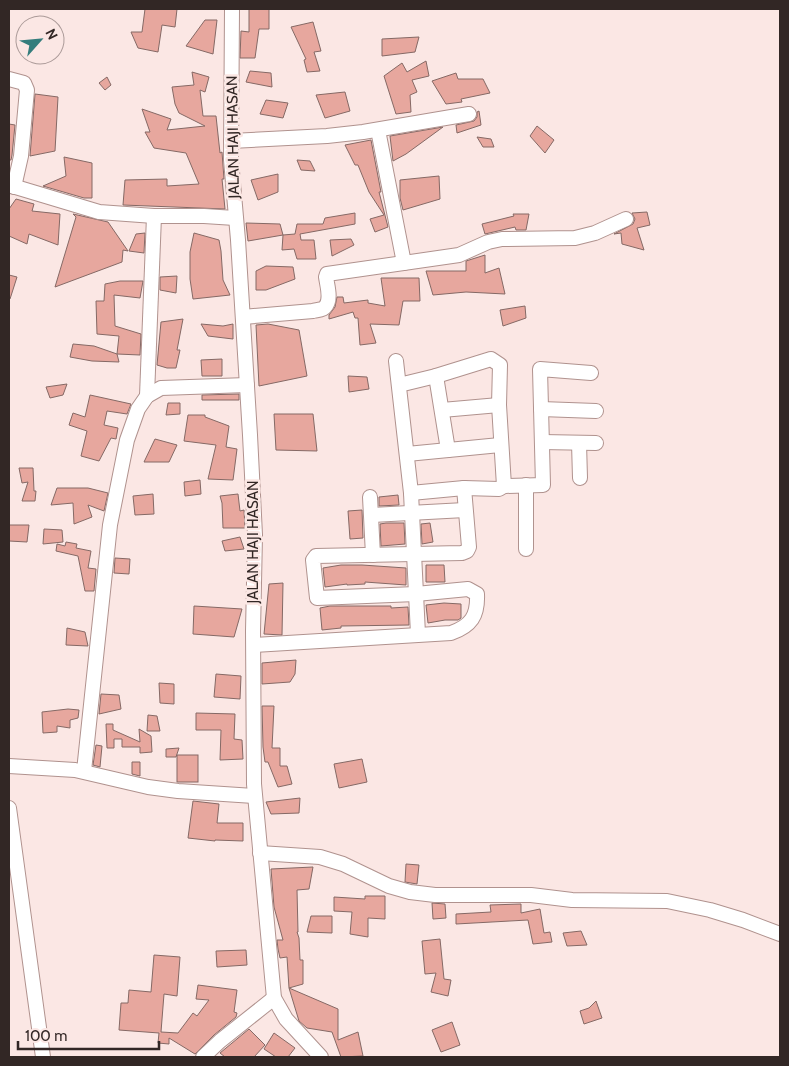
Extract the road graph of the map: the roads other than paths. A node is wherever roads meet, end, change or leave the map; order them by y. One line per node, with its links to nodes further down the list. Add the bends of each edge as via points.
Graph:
1 (232, 9): 5 (street, JALAN HAJI HASAN)
2 (9, 79): 6 (street, via 24,83 27,90 21,156)
3 (469, 114): 4 (street)
4 (378, 130): 5 (street); 10 (street)
5 (231, 141): 8 (street, JALAN HAJI HASAN)
6 (11, 186): 7 (street, via 98,212)
7 (154, 216): 8 (street); 17 (street)
8 (235, 218): 11 (street, JALAN HAJI HASAN)
9 (626, 220): 10 (street, via 575,238 502,239 459,255)
10 (404, 263): 11 (street, via 327,274 327,304 322,309)
11 (243, 317): 15 (street, JALAN HAJI HASAN)
12 (396, 361): 16 (street)
13 (591, 373): 19 (street, via 540,369)
14 (436, 376): 16 (street); 18 (street, via 491,359 500,365); 20 (street)
15 (247, 385): 17 (street, via 161,388); 42 (street, JALAN HAJI HASAN, via 255,535)
16 (399, 385): 27 (street)
17 (147, 396): 44 (street, via 138,409 127,440 110,525)
18 (499, 405): 20 (street); 25 (street)
19 (541, 409): 21 (street); 22 (street)
20 (442, 410): 26 (street)
21 (596, 411)
22 (542, 442): 23 (street); 29 (street, via 543,485)
23 (579, 443): 24 (street); 28 (street)
24 (596, 443)
25 (500, 445): 26 (street); 30 (street)
26 (448, 450): 27 (street)
27 (407, 454): 32 (street)
28 (580, 478)
29 (526, 485): 30 (street); 37 (street)
30 (504, 486): 31 (street)
31 (464, 488): 32 (street); 34 (street)
32 (411, 493): 35 (street)
33 (370, 497): 36 (street)
34 (465, 510): 35 (street); 38 (street, via 467,551)
35 (413, 513): 36 (street); 38 (street)
36 (372, 515): 39 (street)
37 (526, 549)
38 (414, 554): 39 (street); 40 (street)
39 (373, 555): 40 (street, via 316,556 313,560 317,598)
40 (416, 594): 41 (street); 41 (street, via 468,589 477,594 477,607 465,628 451,633)
41 (418, 634): 42 (street)
42 (254, 645): 45 (street, JALAN HAJI HASAN)
43 (9, 766): 44 (street)
44 (84, 771): 45 (street, via 148,787)
45 (254, 796): 47 (street, JALAN HAJI HASAN)
46 (9, 808): 50 (street)
47 (260, 853): 48 (street, via 320,857 410,892 667,901 710,910); 49 (street, JALAN HAJI HASAN)
48 (780, 934)
49 (274, 998): 51 (street); 52 (street, JALAN HAJI HASAN, via 286,1019)
50 (43, 1057)
51 (203, 1057)
52 (321, 1057)

